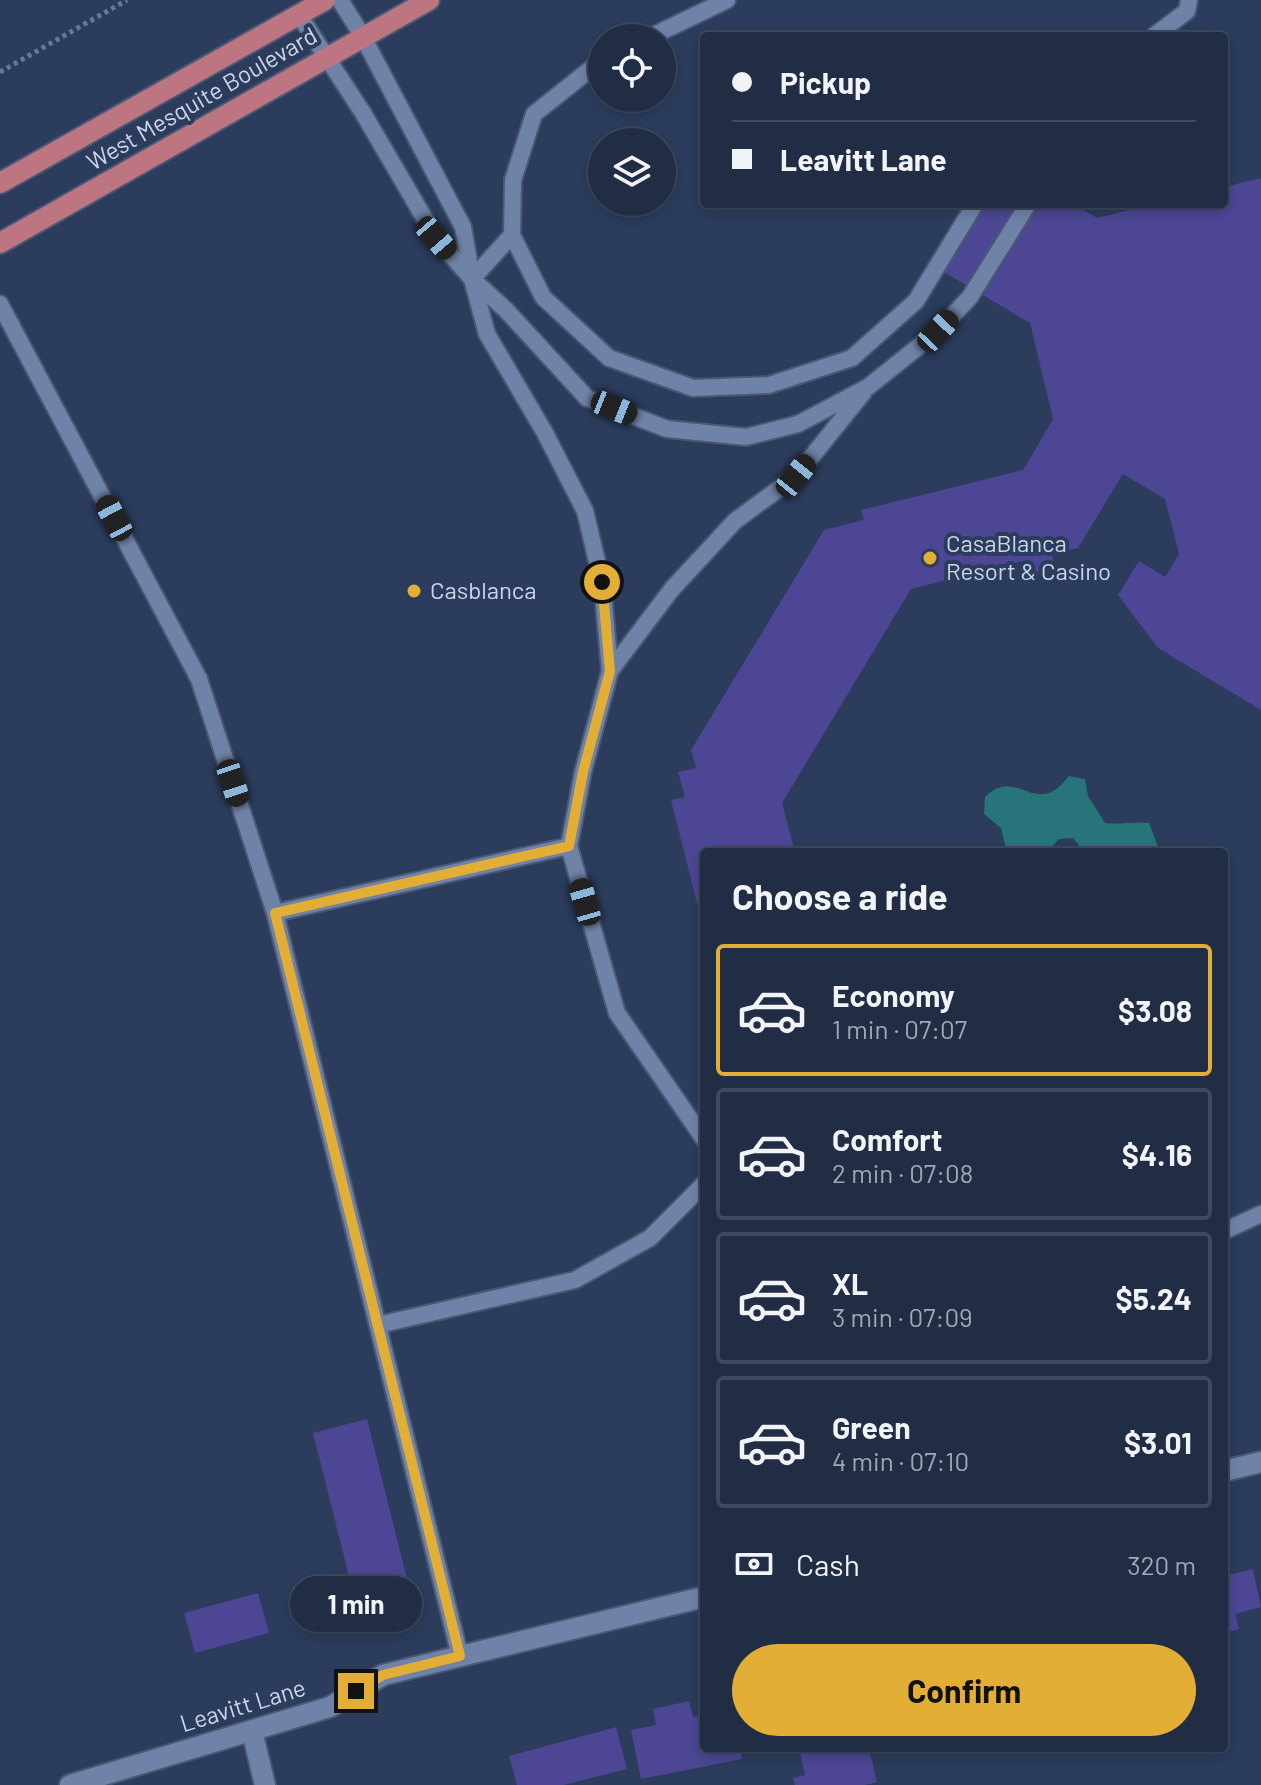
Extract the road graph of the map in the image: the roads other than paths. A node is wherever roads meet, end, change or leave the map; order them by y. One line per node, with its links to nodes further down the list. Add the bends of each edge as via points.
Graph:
1 (325, 0): 7 (main road, West Mesquite Boulevard)
2 (340, 0): 10 (lane)
3 (429, 0): 10 (main road, West Mesquite Boulevard)
4 (727, 0): 8 (lane)
5 (1202, 0): 6 (lane)
6 (1188, 6): 9 (lane)
7 (299, 15): 11 (lane); 13 (main road, West Mesquite Boulevard)
8 (676, 25)
9 (1159, 32)
10 (363, 37): 11 (main road, West Mesquite Boulevard); 18 (lane, via 463,227)
11 (327, 57): 17 (main road, West Mesquite Boulevard); 18 (lane, via 436,238)
12 (588, 71): 16 (lane, via 534,114 513,180)
13 (0, 183)
14 (973, 208): 16 (lane, via 916,301 863,349 852,358 769,385 693,388 609,358 543,297)
15 (1026, 208): 20 (lane, via 970,297 938,331)
16 (512, 235): 18 (lane)
17 (0, 243)
18 (472, 279): 20 (lane, via 587,398 667,429 746,437 798,424); 21 (lane, via 487,334 585,511 602,582)
19 (0, 304): 23 (lane, via 199,679)
20 (868, 387): 21 (lane, via 796,476 735,521 672,589)
21 (610, 671): 22 (lane)
22 (569, 846): 23 (lane); 24 (lane, via 617,1013)
23 (275, 913): 28 (lane)
24 (700, 1133)
25 (700, 1188): 28 (lane, via 650,1238 575,1280)
26 (1261, 1214): 27 (lane)
27 (1228, 1229)
28 (378, 1325): 32 (lane)
29 (1261, 1462): 30 (street)
30 (1228, 1470)
31 (700, 1598): 32 (street, Leavitt Lane)
32 (460, 1656): 33 (street, Leavitt Lane, via 383,1675 330,1707)
33 (252, 1731): 34 (street, Leavitt Lane); 35 (street)
34 (70, 1785)
35 (265, 1785)

